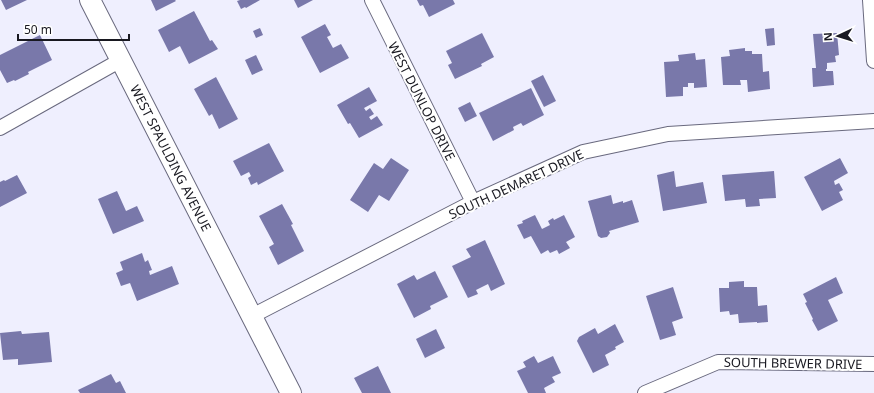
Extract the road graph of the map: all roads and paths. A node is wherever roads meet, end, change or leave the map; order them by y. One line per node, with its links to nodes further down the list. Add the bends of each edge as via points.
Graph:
1 (90, 0): 4 (street, WEST SPAULDING AVENUE)
2 (372, 0): 8 (street, WEST DUNLOP DRIVE)
3 (870, 0): 5 (street)
4 (121, 60): 7 (street); 9 (street, WEST SPAULDING AVENUE)
5 (874, 61)
6 (874, 121): 8 (street, SOUTH DEMARET DRIVE, via 668,134 584,152)
7 (0, 128)
8 (473, 202): 9 (street, SOUTH DEMARET DRIVE)
9 (252, 316): 11 (street, WEST SPAULDING AVENUE)
10 (874, 364): 12 (street, SOUTH BREWER DRIVE, via 718,362)
11 (291, 393)
12 (646, 393)

